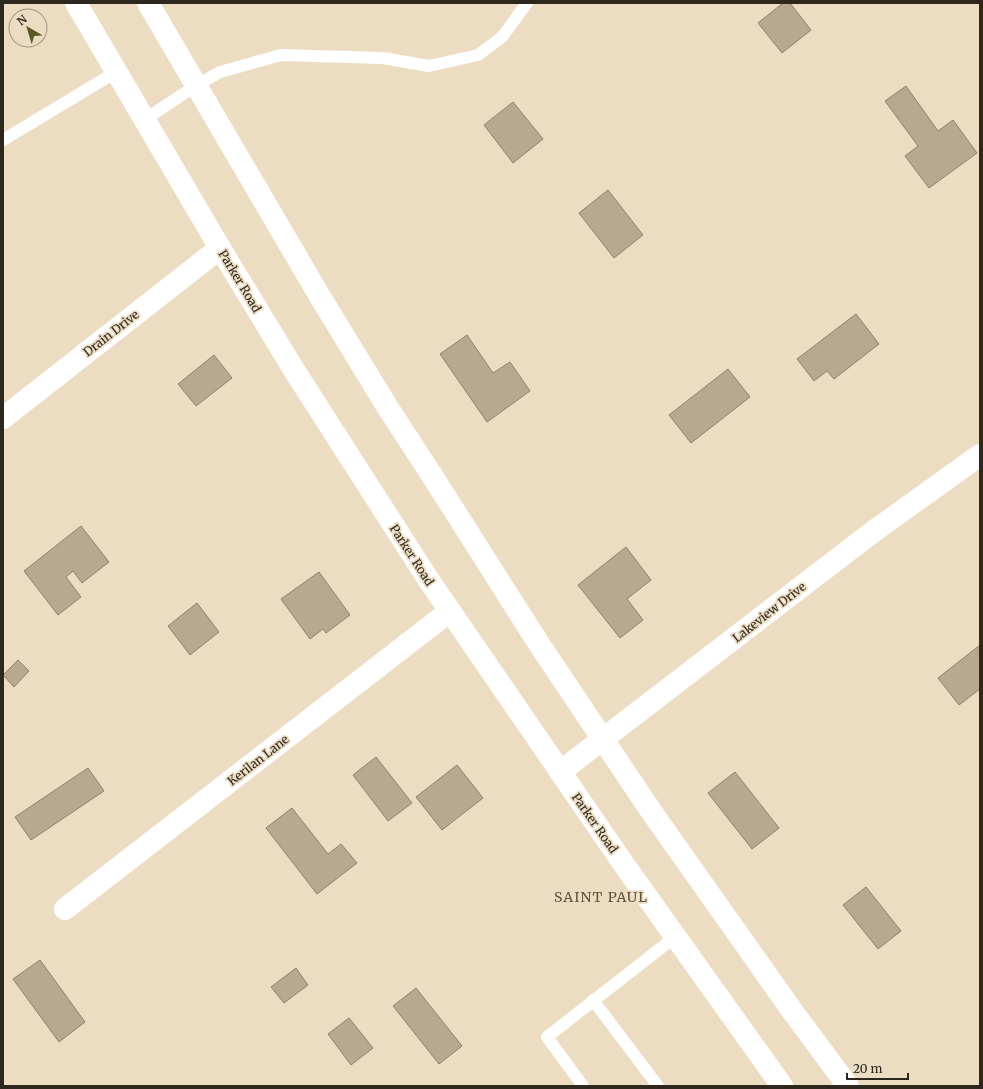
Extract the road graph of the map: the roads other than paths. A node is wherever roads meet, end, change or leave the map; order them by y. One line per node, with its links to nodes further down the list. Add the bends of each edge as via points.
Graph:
1 (76, 3): 4 (main road, Parker Road)
2 (148, 3): 5 (main road)
3 (527, 3): 5 (lane, via 502,37 478,55 430,66 383,58 281,55 220,72)
4 (116, 72): 6 (main road, Parker Road); 7 (lane)
5 (197, 85): 6 (lane); 12 (main road, via 388,408 542,650)
6 (144, 120): 8 (main road, Parker Road)
7 (3, 140)
8 (220, 248): 9 (main road, Drain Drive); 11 (main road, Parker Road, via 298,376)
9 (3, 418)
10 (980, 455): 12 (main road, Lakeview Drive, via 874,531)
11 (450, 612): 13 (main road, Parker Road); 14 (main road, Kerilan Lane)
12 (603, 740): 13 (main road, Lakeview Drive); 20 (main road, via 650,811)
13 (560, 772): 15 (main road, Parker Road)
14 (65, 909)
15 (676, 937): 16 (lane); 19 (main road, Parker Road)
16 (593, 1000): 17 (lane, via 547,1037); 18 (lane)
17 (583, 1086)
18 (658, 1086)
19 (782, 1086)
20 (848, 1086)

